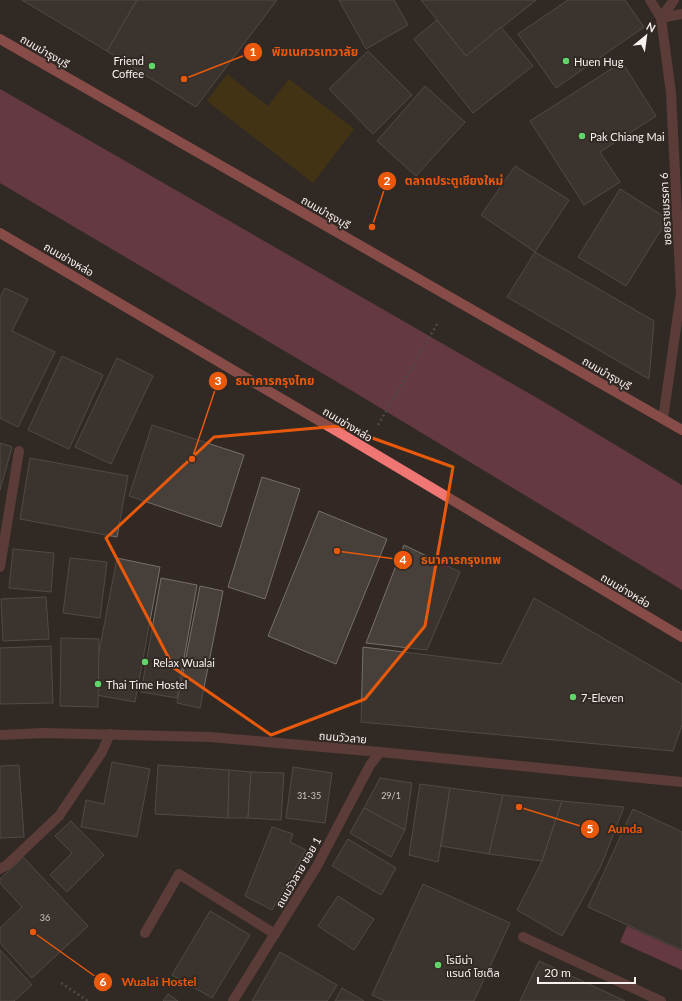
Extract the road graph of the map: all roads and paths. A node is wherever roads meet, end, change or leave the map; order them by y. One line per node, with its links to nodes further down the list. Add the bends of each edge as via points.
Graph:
1 (650, 0): 4 (street, ซอยราชมรรคา 6)
2 (674, 0): 4 (street)
3 (682, 14): 4 (street)
4 (662, 18): 8 (street, ซอยราชมรรคา 6, via 671,93 681,293)
5 (0, 38): 8 (main road, ถนนบำรุงบุรี)
6 (0, 233): 13 (main road, ถนนช่างหล่อ)
7 (437, 324): 9 (path)
8 (663, 419): 10 (main road, ถนนบำรุงบุรี)
9 (378, 425)
10 (682, 430)
11 (19, 451): 12 (street)
12 (0, 567)
13 (682, 637)
14 (110, 734): 15 (street, ถนนวัวลาย); 16 (street, ถนนวัวลาย, via 210,737); 18 (street, via 102,752 59,816)
15 (0, 735)
16 (380, 752): 17 (street, ถนนวัวลาย); 20 (street, ถนนวัวลาย ซอย 1, via 370,765 317,866)
17 (682, 782)
18 (0, 869)
19 (145, 934): 20 (street, via 179,874)
20 (275, 934): 24 (street, ถนนวัวลาย ซอย 1)
21 (523, 937): 25 (street)
22 (61, 983): 23 (path)
23 (88, 1001)
24 (233, 1001)
25 (661, 1001)

